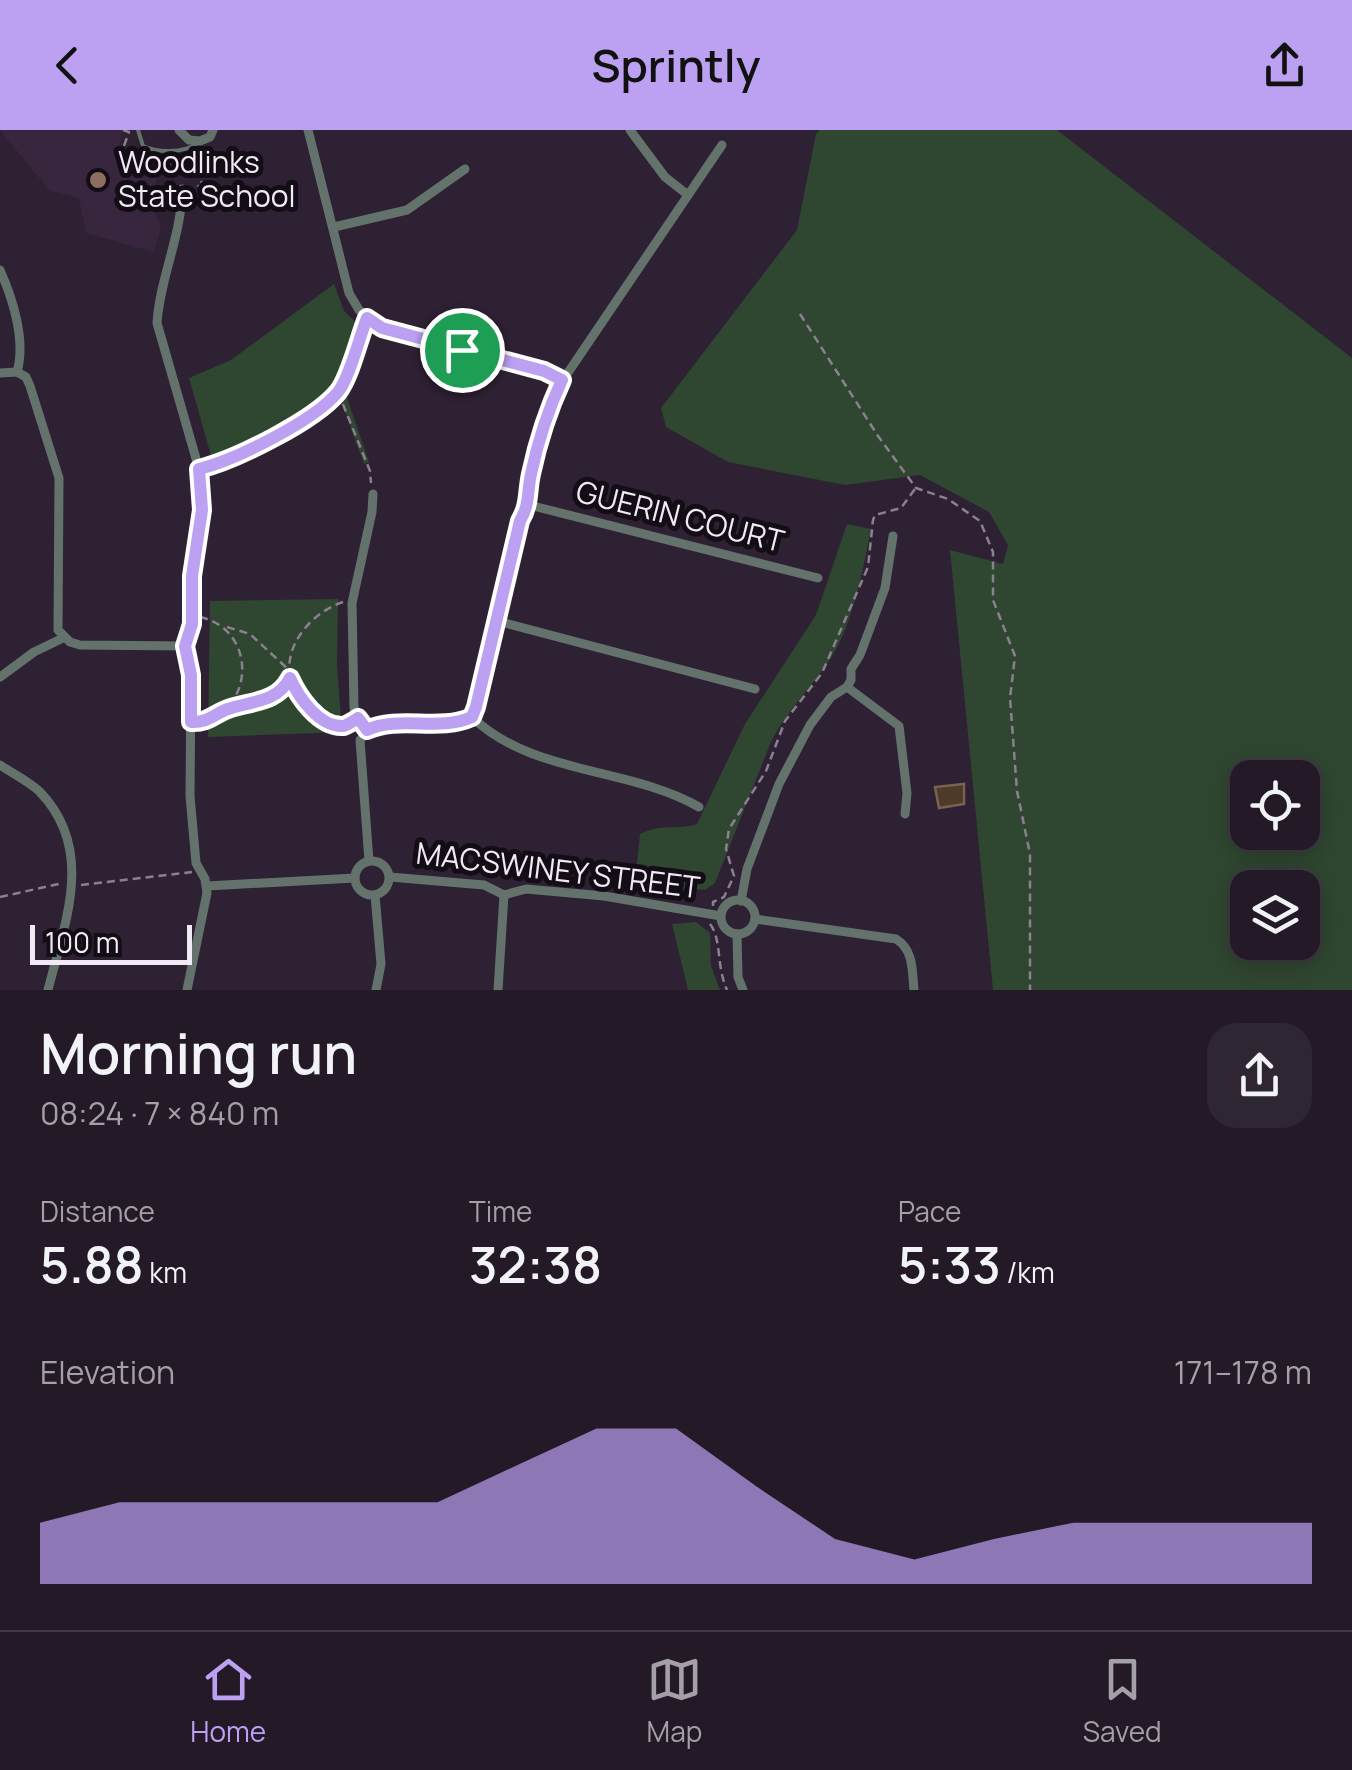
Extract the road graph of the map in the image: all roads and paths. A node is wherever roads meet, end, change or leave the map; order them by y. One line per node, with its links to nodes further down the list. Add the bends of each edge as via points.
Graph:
1 (123, 130): 7 (path)
2 (138, 130): 8 (lane, via 152,151 190,149)
3 (180, 130): 8 (street)
4 (212, 130): 8 (street)
5 (308, 130): 13 (street)
6 (630, 130): 12 (street, via 665,177)
7 (130, 131): 11 (path, via 120,157 204,169 198,188)
8 (200, 141)
9 (722, 145): 12 (street)
10 (465, 169): 13 (street, via 408,210)
11 (182, 189): 21 (street, via 157,322)
12 (688, 195): 19 (street)
13 (334, 228): 16 (street, via 349,293)
14 (0, 270): 17 (street, via 21,348)
15 (800, 314): 22 (path)
16 (367, 318): 19 (street); 20 (path)
17 (17, 372): 18 (street); 32 (street, via 30,386 59,478 57,622)
18 (0, 373)
19 (562, 380): 24 (street, via 546,415)
20 (338, 392): 21 (path, via 290,429); 23 (path, via 370,472)
21 (199, 469): 29 (street)
22 (916, 488): 25 (path, via 901,508 876,516); 66 (path, via 948,499 980,522 993,552 993,600 1015,656 1010,698 1017,792 1030,854)
23 (372, 494): 28 (street)
24 (530, 505): 27 (street, GUERIN COURT); 30 (street, via 520,521)
25 (872, 534)
26 (893, 536): 37 (street, via 885,588)
27 (818, 578)
28 (352, 603): 34 (path, via 313,617 301,630); 41 (street)
29 (192, 617): 31 (path); 33 (street)
30 (497, 622): 38 (street); 40 (street)
31 (226, 626): 34 (path, via 250,634); 39 (path, via 242,664 242,683)
32 (64, 638): 33 (street, via 80,645); 35 (street)
33 (185, 646): 42 (street)
34 (290, 671): 36 (path)
35 (0, 677)
36 (290, 678): 39 (path, via 266,700); 41 (path, via 298,696 325,719 344,726)
37 (847, 687): 46 (street, via 899,726); 56 (street, via 810,725 779,784)
38 (755, 688)
39 (228, 709): 42 (path)
40 (472, 717): 43 (street); 45 (street, via 528,752 673,792)
41 (358, 718): 43 (street)
42 (191, 722): 48 (street)
43 (367, 730): 47 (street, via 359,757)
44 (0, 765): 51 (street, via 38,790 61,822 72,848)
45 (699, 807)
46 (904, 814)
47 (370, 861): 49 (street, via 386,866); 50 (street)
48 (198, 872): 51 (path); 52 (street)
49 (390, 877): 53 (street); 54 (street, MACSWINEY STREET, via 484,885)
50 (355, 878): 52 (street); 53 (street, via 360,891)
51 (74, 883): 55 (path); 60 (street)
52 (207, 886): 61 (street)
53 (374, 895): 62 (street, via 381,964)
54 (504, 895): 57 (street, MACSWINEY STREET, via 526,889 604,896); 63 (street)
55 (0, 897)
56 (741, 900): 57 (street, via 725,905); 58 (street)
57 (720, 916): 59 (street, via 725,929)
58 (755, 919): 59 (street); 65 (street, via 896,939 910,952)
59 (737, 934): 64 (street)
60 (48, 990)
61 (187, 990)
62 (376, 990)
63 (498, 990)
64 (743, 990)
65 (914, 990)
66 (1030, 990)

